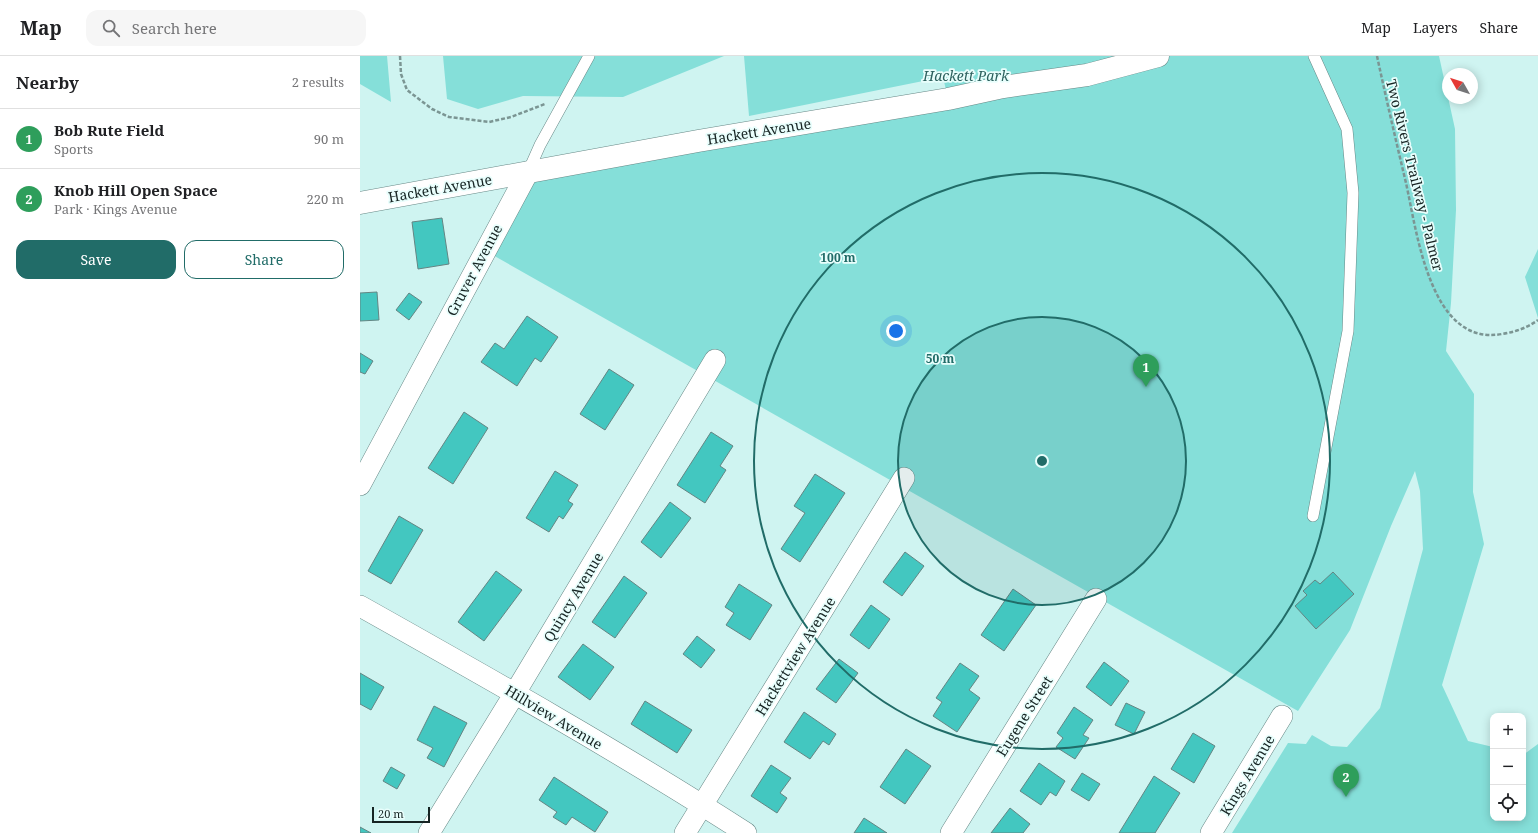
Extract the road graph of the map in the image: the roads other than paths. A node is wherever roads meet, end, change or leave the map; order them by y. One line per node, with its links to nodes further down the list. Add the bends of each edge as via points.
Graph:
1 (589, 56): 4 (lane, Gruver Avenue)
2 (1158, 56): 4 (main road, Hackett Avenue, via 1087,75 1003,87 948,99)
3 (1314, 56): 9 (lane, via 1346,129 1353,193 1348,331)
4 (528, 172): 5 (main road, Hackett Avenue); 8 (street, Gruver Avenue)
5 (360, 203)
6 (715, 360): 12 (street, Quincy Avenue)
7 (904, 478): 14 (street, Hackettview Avenue)
8 (360, 485)
9 (1313, 516)
10 (1096, 599): 18 (street, Eugene Street)
11 (360, 606): 12 (street, Hillview Avenue)
12 (515, 693): 14 (street, Hillview Avenue); 15 (street, Quincy Avenue)
13 (1282, 716): 19 (street, Kings Avenue)
14 (703, 805): 16 (street, Hackettview Avenue); 17 (street, Hillview Avenue)
15 (429, 833)
16 (685, 833)
17 (746, 833)
18 (951, 833)
19 (1212, 833)

